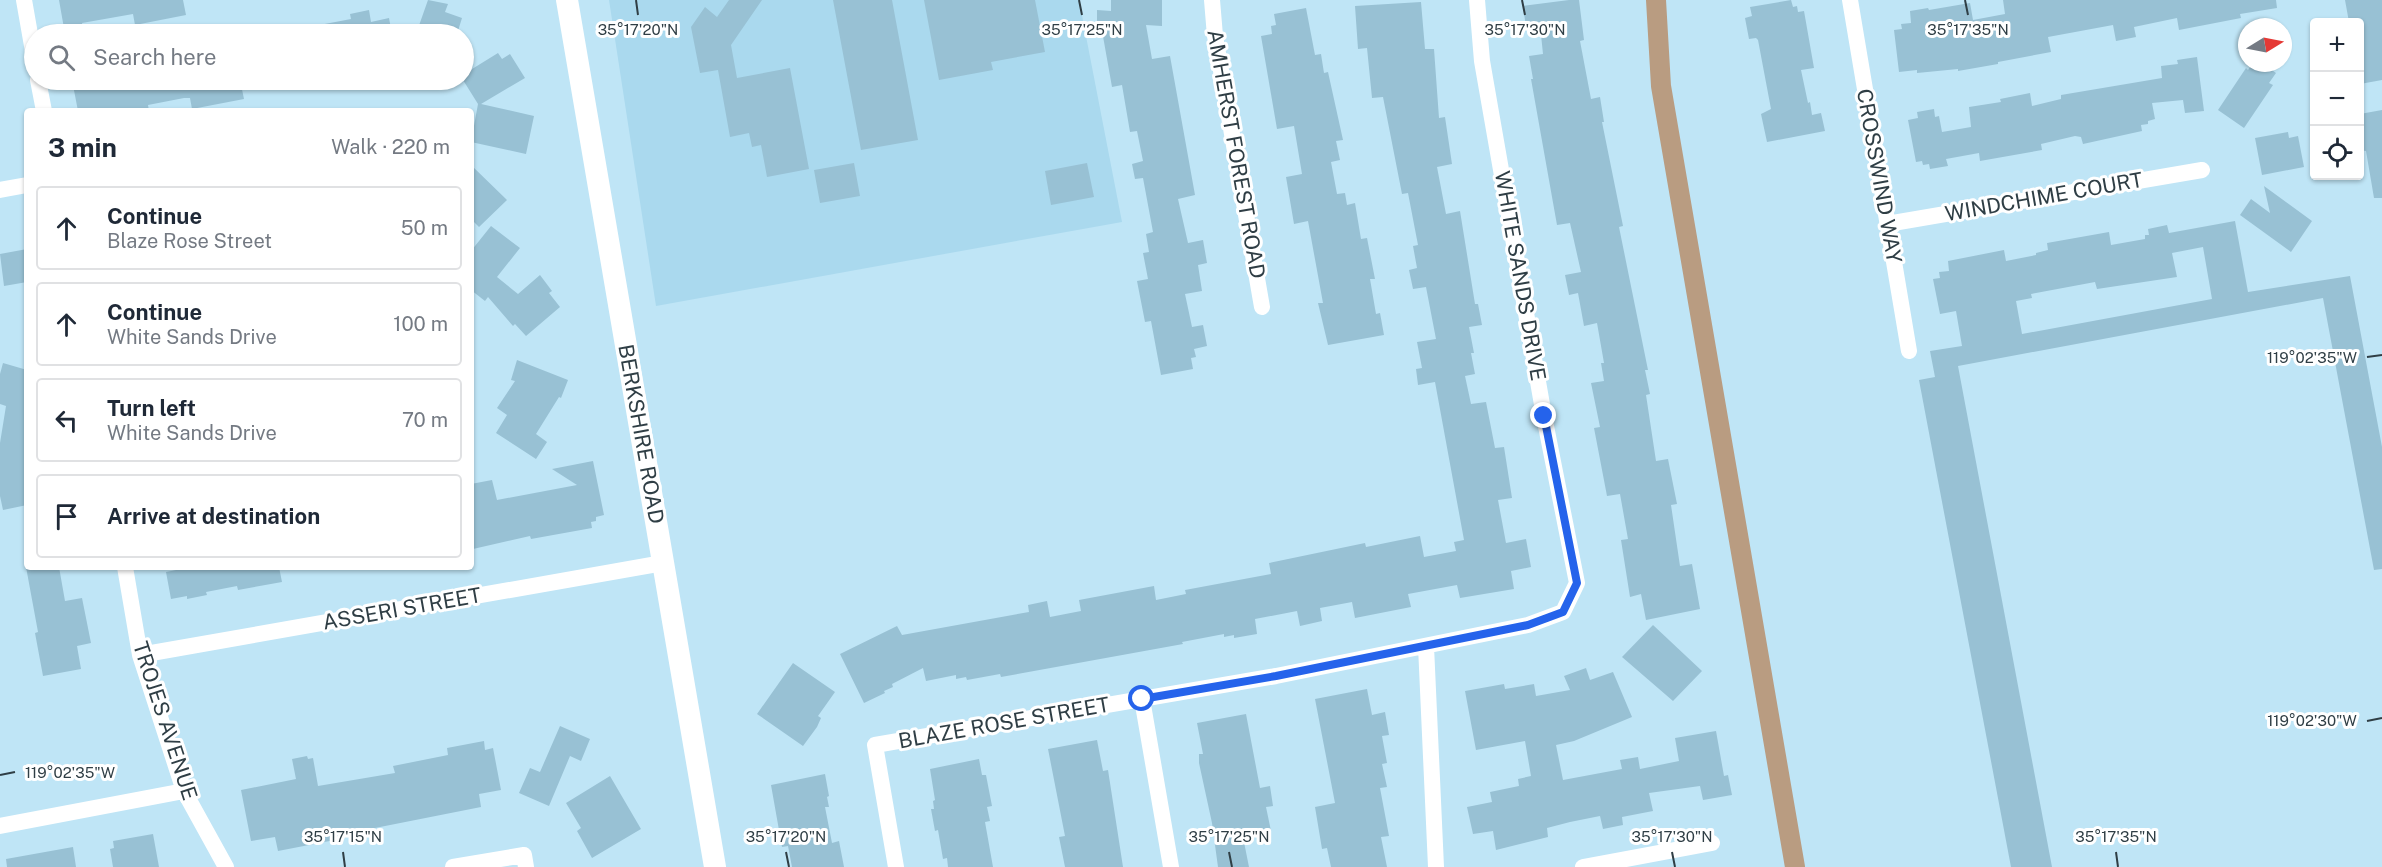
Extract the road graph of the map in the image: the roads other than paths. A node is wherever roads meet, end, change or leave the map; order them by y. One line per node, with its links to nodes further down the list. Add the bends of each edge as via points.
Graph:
1 (24, 0): 6 (street)
2 (567, 0): 15 (street, BERKSHIRE ROAD)
3 (1212, 0): 13 (street, AMHERST FOREST ROAD)
4 (1477, 0): 17 (street, WHITE SANDS DRIVE, via 1482,61 1577,583 1563,612 1528,625)
5 (1850, 0): 12 (street, CROSSWIND WAY)
6 (28, 24)
7 (40, 90): 8 (street)
8 (43, 108)
9 (2202, 170): 12 (street, WINDCHIME COURT)
10 (24, 186): 11 (street)
11 (0, 190)
12 (1887, 224): 14 (street, CROSSWIND WAY)
13 (1262, 307)
14 (1909, 351)
15 (663, 563): 18 (street, ASSERI STREET); 27 (street, BERKSHIRE ROAD)
16 (125, 570): 18 (street, TROJES AVENUE)
17 (1426, 646): 19 (street, WHITE SANDS DRIVE); 30 (street)
18 (140, 655): 21 (street, TROJES AVENUE)
19 (1276, 676): 20 (street, BLAZE ROSE STREET)
20 (1142, 699): 28 (street, BLAZE ROSE STREET, via 875,745); 29 (street)
21 (184, 791): 22 (street); 25 (street, TROJES AVENUE)
22 (0, 826)
23 (1712, 843): 31 (street)
24 (525, 861): 26 (street)
25 (226, 867)
26 (453, 867)
27 (715, 867)
28 (896, 867)
29 (1171, 867)
30 (1436, 867)
31 (1583, 867)

